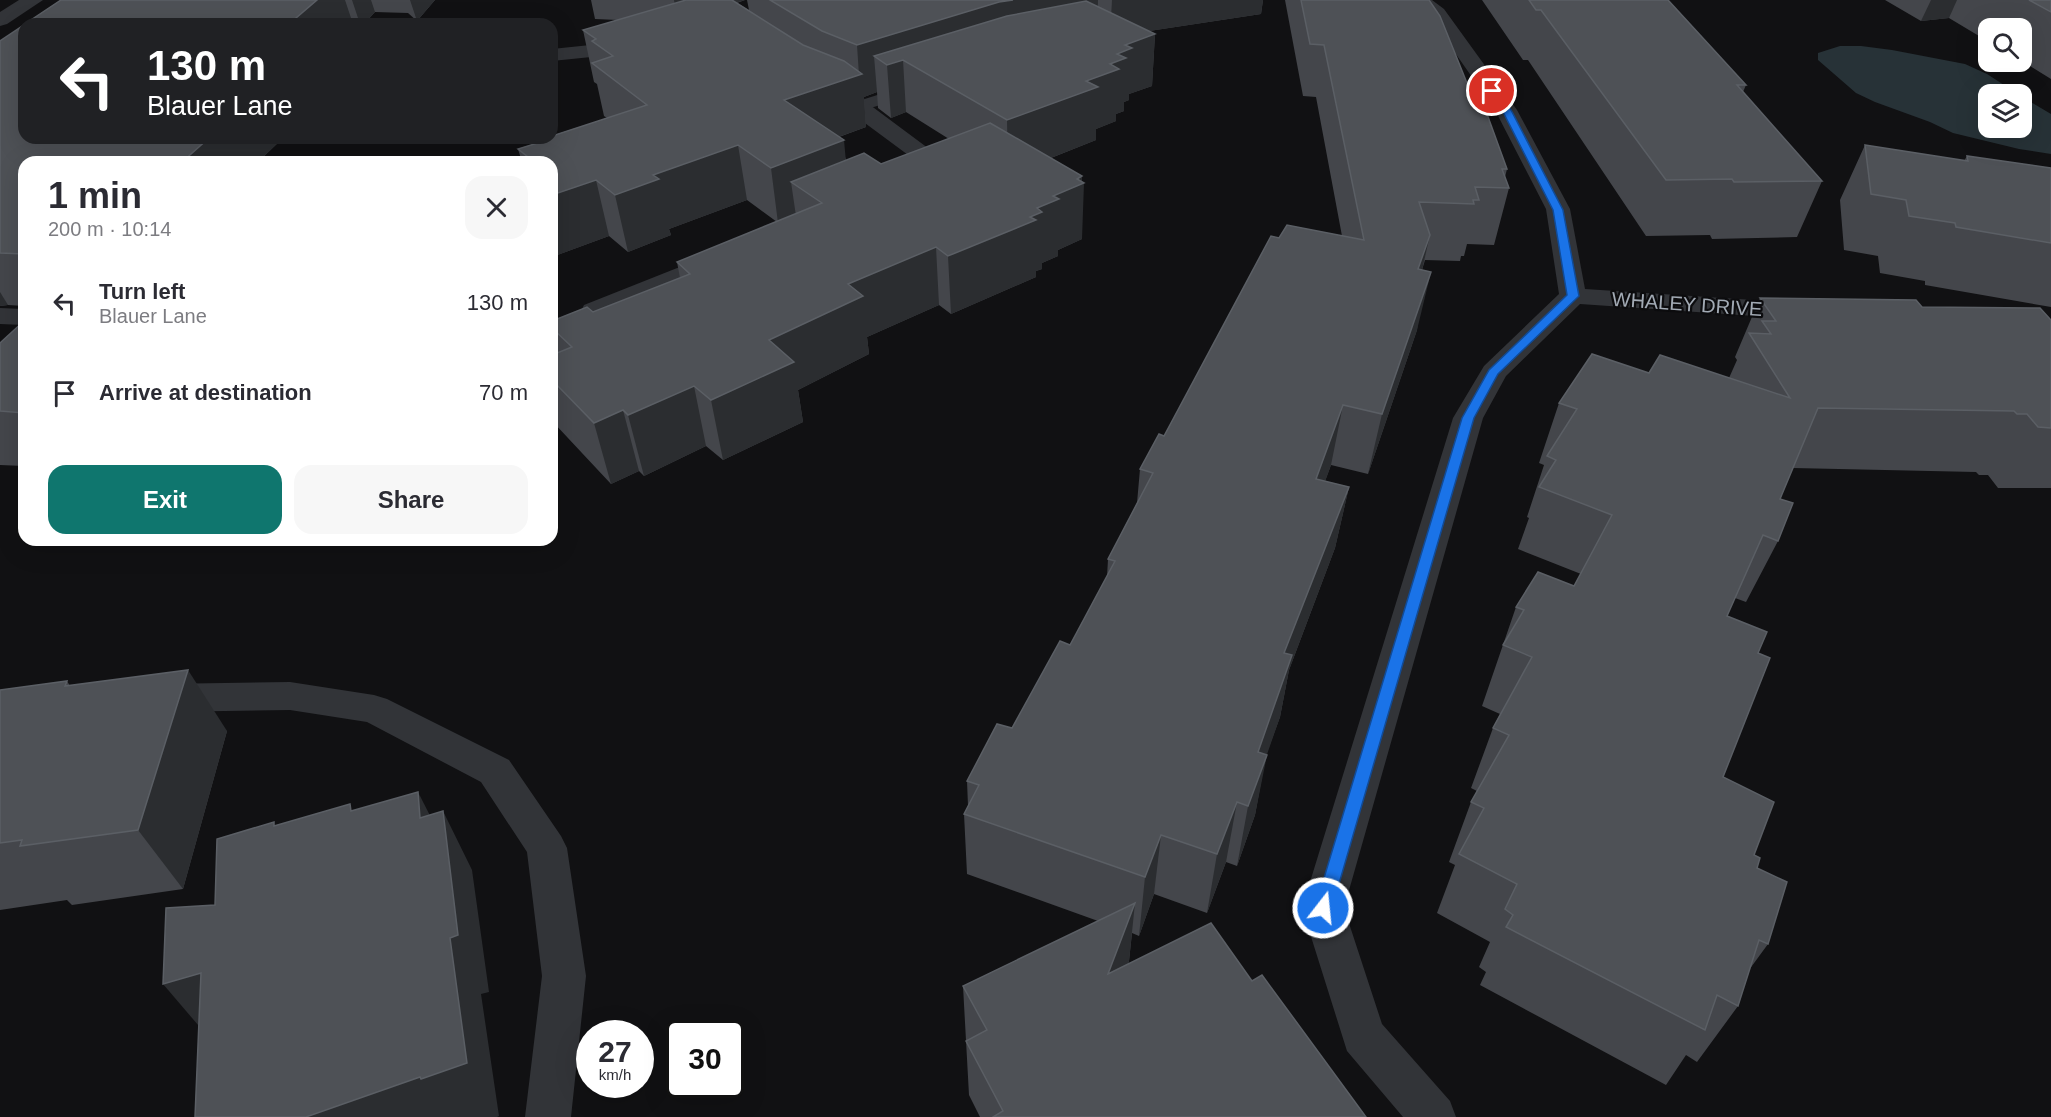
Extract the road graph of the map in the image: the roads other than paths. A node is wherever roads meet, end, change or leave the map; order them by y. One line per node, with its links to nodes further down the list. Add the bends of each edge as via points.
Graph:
1 (33, 0): 3 (street)
2 (1420, 0): 11 (street, via 1437,13 1517,130 1558,210)
3 (0, 20)
4 (645, 38): 5 (street, via 600,50)
5 (558, 54)
6 (808, 83): 8 (street)
7 (926, 85): 8 (lane)
8 (858, 107): 9 (street, via 940,168)
9 (907, 181)
10 (746, 248): 12 (street)
11 (1573, 296): 13 (street, WHALEY DRIVE); 18 (street, via 1494,372 1468,418 1323,908 1363,1036)
12 (594, 311)
13 (1829, 313)
14 (0, 316): 15 (street)
15 (18, 317)
16 (128, 699): 17 (street, via 290,696 374,709 495,771 547,848 564,976)
17 (548, 1117)
18 (1432, 1117)

